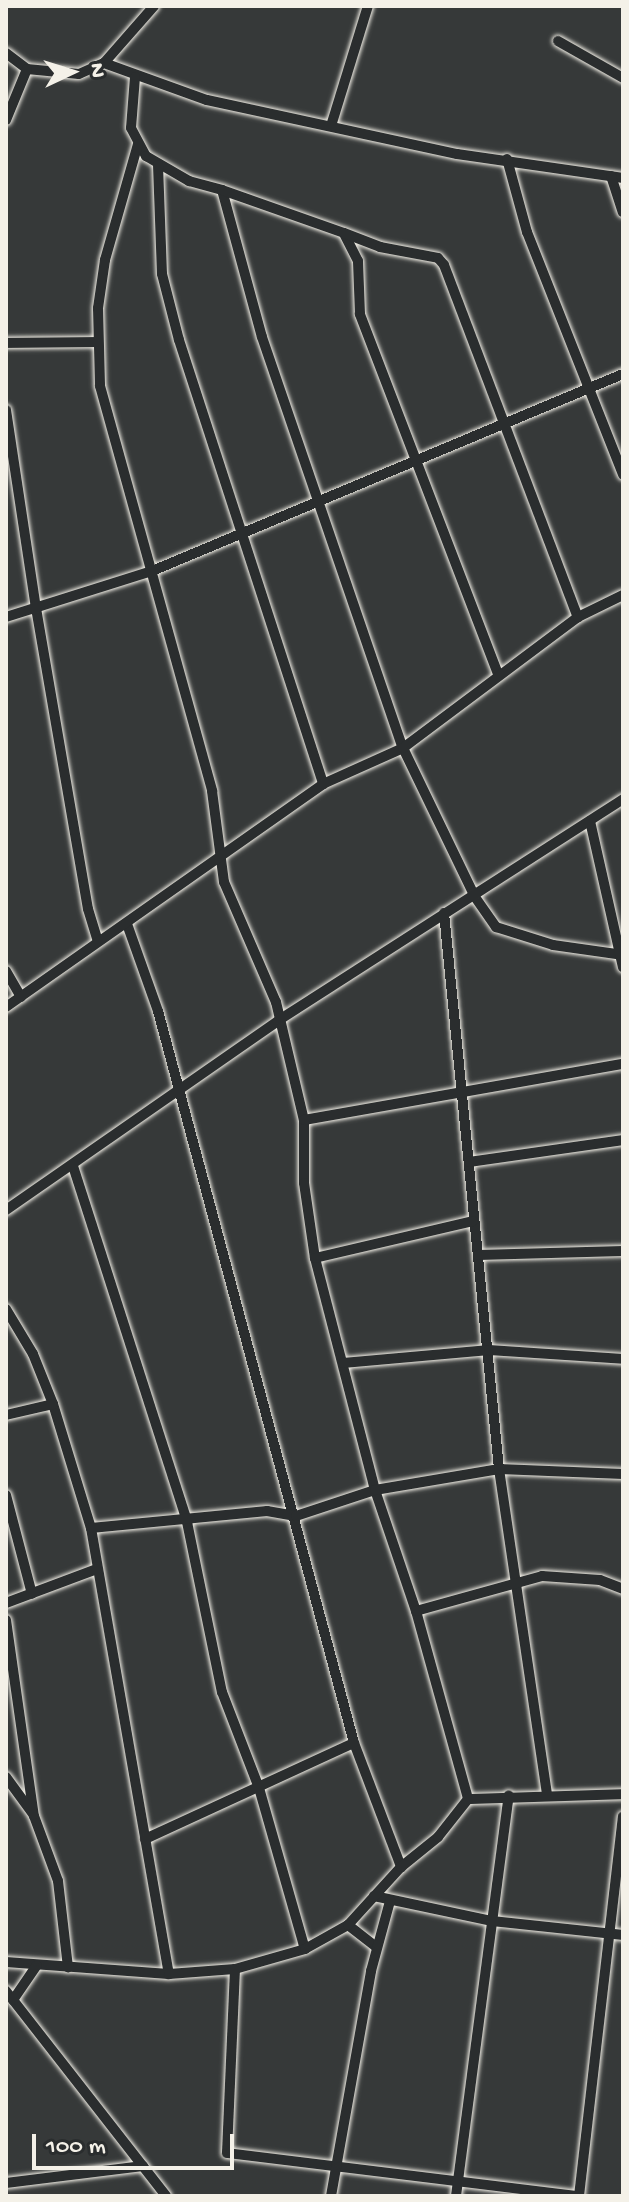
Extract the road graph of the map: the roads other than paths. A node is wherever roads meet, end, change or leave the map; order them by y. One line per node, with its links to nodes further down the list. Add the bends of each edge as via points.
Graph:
1 (154, 6): 5 (street)
2 (368, 6): 10 (street)
3 (558, 41): 8 (street)
4 (6, 53): 6 (street)
5 (104, 63): 6 (street, via 79,74); 7 (street)
6 (27, 69): 9 (street)
7 (135, 77): 10 (street, via 207,100); 11 (street, via 131,128)
8 (623, 78)
9 (6, 120)
10 (331, 126): 12 (street, via 457,154)
11 (138, 144): 13 (street); 19 (street, via 105,260)
12 (507, 159): 14 (street); 22 (street, via 527,232)
13 (158, 165): 16 (street); 28 (street, via 162,274)
14 (611, 176): 15 (street); 17 (street)
15 (623, 178)
16 (222, 190): 18 (street); 27 (street, via 262,337)
17 (623, 212)
18 (344, 233): 24 (street, via 380,247 438,258 444,265); 25 (street, via 358,261 360,314 390,382)
19 (95, 342): 20 (street); 29 (street, via 100,386)
20 (6, 343)
21 (623, 374): 22 (street)
22 (591, 388): 24 (street); 26 (street)
23 (6, 410): 31 (street)
24 (502, 427): 25 (street); 33 (street)
25 (414, 459): 27 (street); 34 (street)
26 (623, 475)
27 (321, 497): 28 (street); 35 (street)
28 (241, 533): 29 (street); 36 (street)
29 (152, 571): 31 (street); 39 (street, via 212,791)
30 (623, 595): 33 (street)
31 (36, 608): 32 (street); 43 (street)
32 (6, 617)
33 (578, 617): 34 (street)
34 (498, 674): 35 (street)
35 (403, 748): 36 (street); 40 (street)
36 (323, 784): 39 (street)
37 (623, 799): 38 (street)
38 (590, 821): 40 (street); 44 (street)
39 (220, 857): 42 (street); 49 (street, via 224,882 270,984)
40 (475, 897): 41 (street); 44 (street, via 496,927 553,945)
41 (444, 913): 49 (street); 51 (street)
42 (127, 924): 43 (street); 52 (street)
43 (98, 942): 47 (street)
44 (622, 955): 45 (street)
45 (623, 967)
46 (6, 971): 47 (street)
47 (21, 997): 48 (street)
48 (6, 1007)
49 (279, 1020): 52 (street); 53 (street)
50 (623, 1064): 51 (street)
51 (463, 1089): 53 (street); 55 (street)
52 (180, 1092): 56 (street); 72 (street)
53 (304, 1120): 61 (street, via 304,1183)
54 (623, 1140): 55 (street)
55 (469, 1162): 58 (street)
56 (73, 1166): 57 (street); 73 (street)
57 (6, 1210)
58 (473, 1221): 60 (street); 61 (street)
59 (623, 1251): 60 (street)
60 (478, 1255): 63 (street)
61 (315, 1258): 65 (street)
62 (6, 1309): 66 (street, via 33,1354)
63 (489, 1350): 64 (street); 65 (street); 68 (street)
64 (623, 1359)
65 (343, 1363): 70 (street)
66 (53, 1404): 67 (street); 74 (street)
67 (6, 1415)
68 (499, 1469): 69 (street); 70 (street); 76 (street)
69 (623, 1474)
70 (375, 1490): 72 (street); 80 (street)
71 (6, 1495): 78 (street)
72 (296, 1516): 73 (street, via 267,1511); 82 (street)
73 (187, 1522): 74 (street); 84 (street, via 222,1692)
74 (91, 1528): 75 (street)
75 (97, 1569): 78 (street); 91 (street)
76 (515, 1583): 77 (street, via 562,1575); 80 (street); 85 (street)
77 (623, 1589)
78 (32, 1594): 79 (street)
79 (6, 1603)
80 (416, 1611): 88 (street)
81 (6, 1620): 89 (street)
82 (354, 1743): 84 (street); 92 (street)
83 (6, 1777): 89 (street)
84 (259, 1788): 91 (street); 100 (street)
85 (547, 1793): 86 (street); 87 (street)
86 (623, 1794)
87 (509, 1795): 88 (street); 95 (street)
88 (468, 1799): 92 (street, via 438,1837)
89 (34, 1816): 103 (street, via 58,1881)
90 (623, 1817): 97 (street)
91 (145, 1839): 105 (street)
92 (401, 1867): 93 (street)
93 (374, 1896): 94 (street); 96 (street)
94 (390, 1901): 95 (street); 99 (street)
95 (492, 1921): 97 (street); 109 (street)
96 (348, 1925): 99 (street); 100 (street)
97 (609, 1934): 98 (street); 114 (street)
98 (623, 1935)
99 (376, 1947): 107 (street)
100 (305, 1949): 104 (street)
101 (6, 1962): 102 (street)
102 (37, 1965): 103 (street); 106 (street)
103 (68, 1967): 105 (street)
104 (235, 1969): 105 (street); 107 (street, via 227,2153)
105 (169, 1974)
106 (10, 1995): 108 (street)
107 (336, 2164): 109 (street); 112 (street)
108 (143, 2166): 110 (street); 111 (street)
109 (458, 2179): 113 (street); 114 (street)
110 (6, 2183)
111 (166, 2196)
112 (331, 2196)
113 (456, 2196)
114 (578, 2196)

